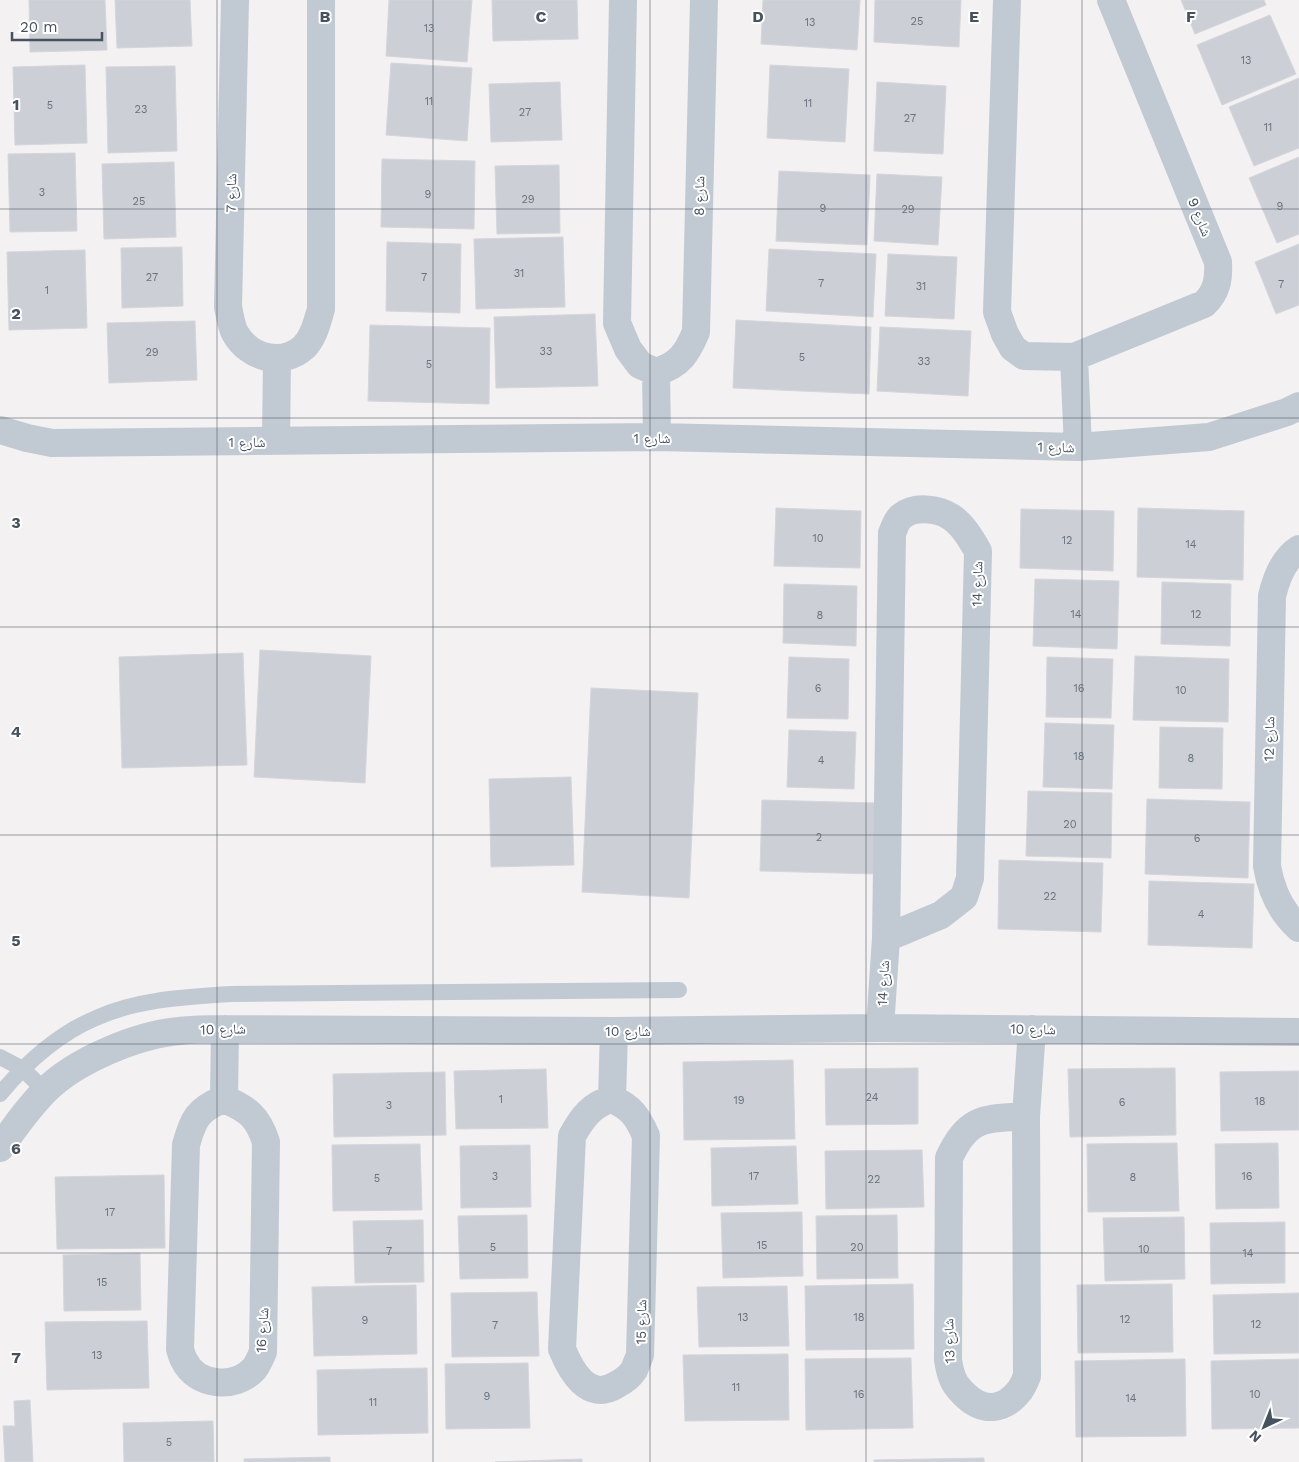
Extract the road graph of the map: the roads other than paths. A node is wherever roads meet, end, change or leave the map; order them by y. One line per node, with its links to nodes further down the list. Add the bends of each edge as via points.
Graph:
1 (235, 0): 8 (street, شارع 7, via 228,307 235,333 248,348 258,356)
2 (322, 0): 8 (street, via 321,309 313,334 304,346 292,356)
3 (623, 0): 9 (street, via 617,323 628,349 640,365)
4 (704, 0): 9 (street, شارع 8, via 696,332 691,344 671,368)
5 (1007, 0): 7 (street, شارع 9, via 997,312 1004,334 1013,348 1024,356)
6 (1111, 0): 7 (street, شارع 9, via 1218,262 1219,274 1212,297 1204,304)
7 (1074, 357): 14 (street)
8 (277, 358): 13 (street)
9 (656, 372): 12 (street)
10 (1299, 406): 14 (street, شارع 1, via 1209,437)
11 (0, 430): 13 (street, شارع 1, via 52,443)
12 (657, 437): 13 (street, شارع 1); 14 (street, شارع 1)
13 (276, 441)
14 (1078, 447)
15 (1299, 549): 16 (street, شارع 12, via 1284,564 1272,596 1267,866 1271,885 1284,911)
16 (1299, 928)
17 (886, 938): 17 (street, شارع 14, via 941,915 964,897 970,878 978,551 968,533 952,517 937,510 903,515 892,533); 19 (street, شارع 14)
18 (679, 990): 25 (lane, via 195,996 127,1007 96,1018 72,1030)
19 (880, 1028): 21 (street, شارع 10); 22 (street, شارع 10)
20 (225, 1029): 22 (street, شارع 10); 26 (street, شارع 10, via 179,1030 133,1041 90,1059); 28 (street)
21 (1032, 1029): 23 (street, شارع 10); 30 (street, شارع 13)
22 (614, 1031): 29 (street)
23 (1299, 1032)
24 (0, 1057): 25 (lane)
25 (23, 1068): 26 (lane); 27 (lane)
26 (45, 1091): 31 (street, شارع 10)
27 (0, 1094)
28 (224, 1099): 28 (street, شارع 16, via 200,1112 191,1125 186,1145 180,1349 184,1360 199,1377 226,1383 244,1377 254,1369 263,1352 266,1142 255,1118 242,1106)
29 (612, 1099): 29 (street, شارع 15, via 591,1109 580,1120 572,1136 562,1349 577,1377 586,1386 597,1390 610,1389 621,1382 633,1372 640,1355 646,1136 632,1111)
30 (1026, 1116): 30 (street, شارع 13, via 1027,1376 1021,1390 1010,1401 998,1407 984,1407 970,1400 953,1381 948,1360 949,1158 963,1134 974,1125 987,1119)
31 (0, 1148)

